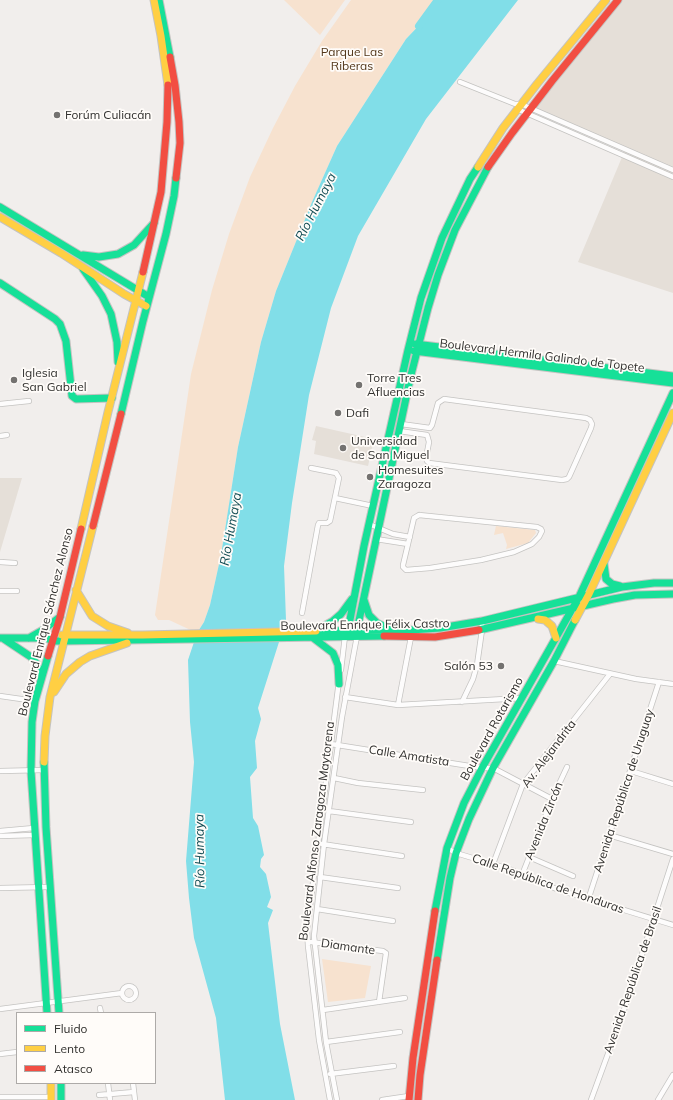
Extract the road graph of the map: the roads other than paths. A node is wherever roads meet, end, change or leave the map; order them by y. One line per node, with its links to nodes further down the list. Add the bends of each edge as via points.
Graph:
1 (154, 0): 5 (main road)
2 (159, 0): 5 (main road)
3 (606, 0): 7 (main road, Boulevard Alfonso Zaragoza Maytorena)
4 (618, 0): 8 (main road, Boulevard Alfonso Zaragoza Maytorena)
5 (162, 24): 13 (main road, Boulevard Enrique Sánchez Alonso, via 168,103 164,167); 20 (main road, Boulevard Enrique Sánchez Alonso, via 176,85 180,144 171,215)
6 (460, 82): 7 (street)
7 (518, 106): 8 (street); 8 (street); 14 (main road, Boulevard Alfonso Zaragoza Maytorena, via 478,166)
8 (529, 111): 9 (street); 10 (street); 15 (main road, Boulevard Alfonso Zaragoza Maytorena, via 485,172)
9 (673, 170)
10 (673, 177)
11 (0, 207): 16 (main road)
12 (0, 217): 17 (main road)
13 (155, 221): 16 (main road, via 134,245 118,254 99,257); 19 (main road, Boulevard Enrique Sánchez Alonso)
14 (447, 226): 15 (main road); 23 (main road, Boulevard Alfonso Zaragoza Maytorena, via 428,277)
15 (455, 230): 24 (main road, Boulevard Alfonso Zaragoza Maytorena, via 432,291)
16 (80, 254): 19 (main road)
17 (80, 266): 21 (main road); 25 (main road, via 102,296 111,314 118,350)
18 (0, 283): 29 (main road, via 55,319 63,329 68,349 72,396 76,399)
19 (139, 291): 20 (main road); 21 (main road, Boulevard Enrique Sánchez Alonso)
20 (149, 297): 22 (main road, Boulevard Enrique Sánchez Alonso)
21 (136, 301): 22 (main road); 25 (main road, Boulevard Enrique Sánchez Alonso)
22 (146, 306): 52 (main road, Boulevard Enrique Sánchez Alonso, via 106,477)
23 (409, 347): 24 (main road, Boulevard Hermila Galindo de Topete); 39 (main road, Boulevard Alfonso Zaragoza Maytorena)
24 (418, 348): 26 (main road, Boulevard Hermila Galindo de Topete); 27 (main road, Boulevard Hermila Galindo de Topete); 33 (main road, Boulevard Alfonso Zaragoza Maytorena)
25 (117, 376): 29 (main road, Boulevard Enrique Sánchez Alonso)
26 (673, 376)
27 (673, 383)
28 (673, 393): 37 (main road, Boulevard Rotarismo)
29 (112, 398): 63 (main road, Boulevard Enrique Sánchez Alonso)
30 (28, 401): 31 (street)
31 (0, 404)
32 (673, 413): 37 (main road, Boulevard Rotarismo)
33 (400, 427): 33 (street, via 427,435 429,442 426,459 429,463 564,480 569,476 592,424 586,418 444,400 438,403 430,428); 41 (main road, Boulevard Alfonso Zaragoza Maytorena)
34 (0, 436): 35 (street)
35 (7, 436)
36 (311, 468): 38 (street, via 338,474)
37 (633, 489): 48 (main road, Boulevard Rotarismo); 59 (main road, Boulevard Rotarismo)
38 (335, 498): 39 (street); 62 (street, via 330,521 318,525)
39 (373, 506): 40 (main road, Boulevard Alfonso Zaragoza Maytorena)
40 (369, 524): 41 (street); 57 (main road, Boulevard Alfonso Zaragoza Maytorena)
41 (378, 527): 42 (street); 44 (main road, Boulevard Alfonso Zaragoza Maytorena)
42 (393, 534): 43 (street); 45 (street)
43 (410, 537): 46 (street); 46 (street, via 414,518 419,515 537,527 542,531 540,537 532,544 514,552 481,560 410,570 403,567)
44 (376, 539): 45 (street); 58 (main road, Boulevard Alfonso Zaragoza Maytorena)
45 (392, 541): 46 (street)
46 (408, 544)
47 (0, 562): 49 (street)
48 (604, 563): 51 (main road, via 606,579); 55 (main road, Boulevard Rotarismo)
49 (15, 564)
50 (673, 583): 51 (main road, Boulevard Enrique Félix Castro)
51 (622, 587): 55 (main road, Boulevard Enrique Félix Castro)
52 (76, 590): 75 (main road, Boulevard Enrique Sánchez Alonso); 76 (main road, via 92,616 100,622)
53 (0, 591): 54 (street)
54 (17, 591)
55 (589, 594): 59 (main road, Boulevard Enrique Félix Castro); 60 (main road, Boulevard Rotarismo)
56 (673, 594): 60 (main road, Boulevard Enrique Félix Castro, via 635,595)
57 (354, 595): 68 (main road, Boulevard Alfonso Zaragoza Maytorena); 70 (main road, via 341,614)
58 (364, 596): 66 (main road, via 369,615 377,623); 69 (main road, Boulevard Alfonso Zaragoza Maytorena)
59 (579, 597): 61 (main road, Boulevard Rotarismo); 65 (main road, Boulevard Enrique Félix Castro)
60 (582, 606): 61 (main road, Boulevard Enrique Félix Castro); 78 (main road, Boulevard Rotarismo)
61 (572, 609): 64 (main road, Boulevard Enrique Félix Castro); 77 (main road, Boulevard Rotarismo)
62 (302, 613)
63 (60, 617): 73 (main road); 74 (main road, Boulevard Enrique Sánchez Alonso)
64 (536, 618): 67 (main road, Boulevard Enrique Félix Castro); 77 (main road, via 549,623)
65 (482, 621): 66 (main road, Boulevard Enrique Félix Castro, via 440,628); 67 (street)
66 (392, 630): 69 (main road, Boulevard Enrique Félix Castro)
67 (482, 630): 71 (main road, Boulevard Enrique Félix Castro, via 442,636); 89 (street, via 473,680)
68 (347, 633): 69 (main road, Boulevard Enrique Félix Castro); 70 (main road, Boulevard Enrique Félix Castro); 82 (street, Boulevard Alfonso Zaragoza Maytorena)
69 (357, 633): 71 (main road, Boulevard Enrique Félix Castro); 86 (street, Boulevard Alfonso Zaragoza Maytorena)
70 (313, 634): 76 (main road, Boulevard Enrique Félix Castro); 82 (main road, via 333,653 338,665)
71 (411, 637): 90 (street)
72 (1, 638): 73 (main road, Boulevard Enrique Félix Castro); 80 (main road, via 31,657)
73 (27, 638): 74 (main road, Boulevard Enrique Félix Castro)
74 (51, 638): 75 (main road, Boulevard Enrique Félix Castro); 80 (main road, Boulevard Enrique Sánchez Alonso)
75 (64, 638): 76 (main road, Boulevard Enrique Félix Castro); 85 (main road, Boulevard Enrique Sánchez Alonso)
76 (139, 638): 85 (main road, via 80,662 64,677)
77 (556, 638): 87 (main road, Boulevard Rotarismo)
78 (554, 660): 79 (street); 95 (main road, Boulevard Rotarismo)
79 (610, 674): 81 (street); 101 (street, Av. Alejandrita)
80 (42, 676): 88 (main road, Boulevard Enrique Sánchez Alonso)
81 (659, 682): 83 (street); 99 (street, Avenida República de Uruguay)
82 (339, 684): 91 (street, Boulevard Alfonso Zaragoza Maytorena)
83 (673, 684)
84 (0, 696): 88 (street)
85 (50, 697): 96 (main road, Boulevard Enrique Sánchez Alonso)
86 (345, 697): 90 (street); 92 (street, Boulevard Alfonso Zaragoza Maytorena)
87 (523, 698): 89 (street); 94 (main road, Boulevard Rotarismo)
88 (35, 702): 98 (main road, Boulevard Enrique Sánchez Alonso)
89 (462, 702): 90 (street)
90 (398, 705)
91 (331, 744): 92 (street, Calle Amatista); 111 (street, Boulevard Alfonso Zaragoza Maytorena)
92 (338, 745): 94 (street, Calle Amatista); 100 (street, Boulevard Alfonso Zaragoza Maytorena)
93 (567, 767): 104 (street, Avenida Zircón)
94 (482, 768): 95 (street, Calle Amatista); 113 (main road, Boulevard Rotarismo, via 464,804)
95 (493, 768): 101 (street, Calle Amatista); 114 (main road, Boulevard Rotarismo)
96 (44, 770): 98 (street); 123 (main road, Boulevard Enrique Sánchez Alonso)
97 (0, 771): 98 (street)
98 (30, 771): 108 (main road, Boulevard Enrique Sánchez Alonso)
99 (631, 771): 102 (street); 109 (street, Avenida República de Uruguay)
100 (334, 778): 103 (street); 105 (street, Boulevard Alfonso Zaragoza Maytorena)
101 (523, 784): 104 (street, Calle Amatista); 119 (street, Av. Alejandrita)
102 (673, 784)
103 (423, 790)
104 (552, 799): 117 (street, Avenida Zircón)
105 (329, 811): 106 (street); 112 (street, Boulevard Alfonso Zaragoza Maytorena)
106 (411, 822)
107 (0, 831): 108 (street)
108 (34, 832): 110 (street); 125 (main road, Boulevard Enrique Sánchez Alonso)
109 (609, 834): 115 (street); 127 (street, Avenida República de Uruguay)
110 (0, 836)
111 (319, 843): 112 (street); 132 (street, Boulevard Alfonso Zaragoza Maytorena, via 308,916)
112 (324, 844): 116 (street); 122 (street, Boulevard Alfonso Zaragoza Maytorena)
113 (447, 848): 114 (street, Calle República de Honduras); 135 (main road, Boulevard Rotarismo)
114 (456, 853): 119 (street, Calle República de Honduras); 136 (main road, Boulevard Rotarismo)
115 (673, 854)
116 (402, 856)
117 (529, 857): 120 (street, Avenida Zircón); 121 (street)
118 (673, 859): 129 (street, Avenida República de Brasil)
119 (493, 864): 120 (street, Calle República de Honduras)
120 (522, 875): 127 (street, Calle República de Honduras)
121 (573, 876)
122 (320, 877): 126 (street); 128 (street, Boulevard Alfonso Zaragoza Maytorena)
123 (49, 887): 125 (street); 138 (main road, Boulevard Enrique Sánchez Alonso)
124 (0, 888): 125 (street)
125 (38, 888): 140 (main road, Boulevard Enrique Sánchez Alonso)
126 (398, 888)
127 (588, 900): 129 (street, Calle República de Honduras)
128 (317, 909): 130 (street); 133 (street, Boulevard Alfonso Zaragoza Maytorena)
129 (654, 919): 131 (street, Calle República de Honduras); 170 (street, Avenida República de Brasil)
130 (393, 921)
131 (673, 925)
132 (308, 941): 133 (street, Diamante); 151 (street, Boulevard Alfonso Zaragoza Maytorena, via 319,1040)
133 (314, 942): 139 (street, Diamante, via 386,953); 142 (street, Boulevard Alfonso Zaragoza Maytorena)
134 (122, 993): 138 (street)
135 (422, 994): 136 (main road); 162 (main road, Boulevard Rotarismo)
136 (432, 995): 169 (main road, Boulevard Rotarismo)
137 (405, 998): 139 (street)
138 (58, 1001): 140 (street); 144 (main road, Boulevard Enrique Sánchez Alonso)
139 (379, 1002): 142 (street)
140 (46, 1004): 141 (street); 143 (main road, Boulevard Enrique Sánchez Alonso)
141 (0, 1009)
142 (323, 1010): 146 (street, Boulevard Alfonso Zaragoza Maytorena)
143 (47, 1012)
144 (59, 1012)
145 (400, 1032): 146 (street)
146 (326, 1042): 150 (street, Boulevard Alfonso Zaragoza Maytorena)
147 (16, 1052): 148 (street)
148 (0, 1054)
149 (394, 1066): 150 (street)
150 (332, 1074): 151 (street); 167 (street, Boulevard Alfonso Zaragoza Maytorena)
151 (327, 1075): 166 (street, Boulevard Alfonso Zaragoza Maytorena)
152 (673, 1075): 171 (street)
153 (51, 1084): 161 (main road)
154 (61, 1084): 163 (main road)
155 (108, 1084): 158 (street)
156 (133, 1084): 157 (street)
157 (134, 1092): 158 (street); 165 (street)
158 (109, 1094): 159 (street); 164 (street)
159 (100, 1095)
160 (0, 1097): 161 (street)
161 (51, 1098)
162 (409, 1098): 168 (street)
163 (61, 1100)
164 (110, 1100)
165 (135, 1100)
166 (330, 1100)
167 (337, 1100)
168 (382, 1100)
169 (418, 1100)
170 (591, 1100)
171 (658, 1100)

